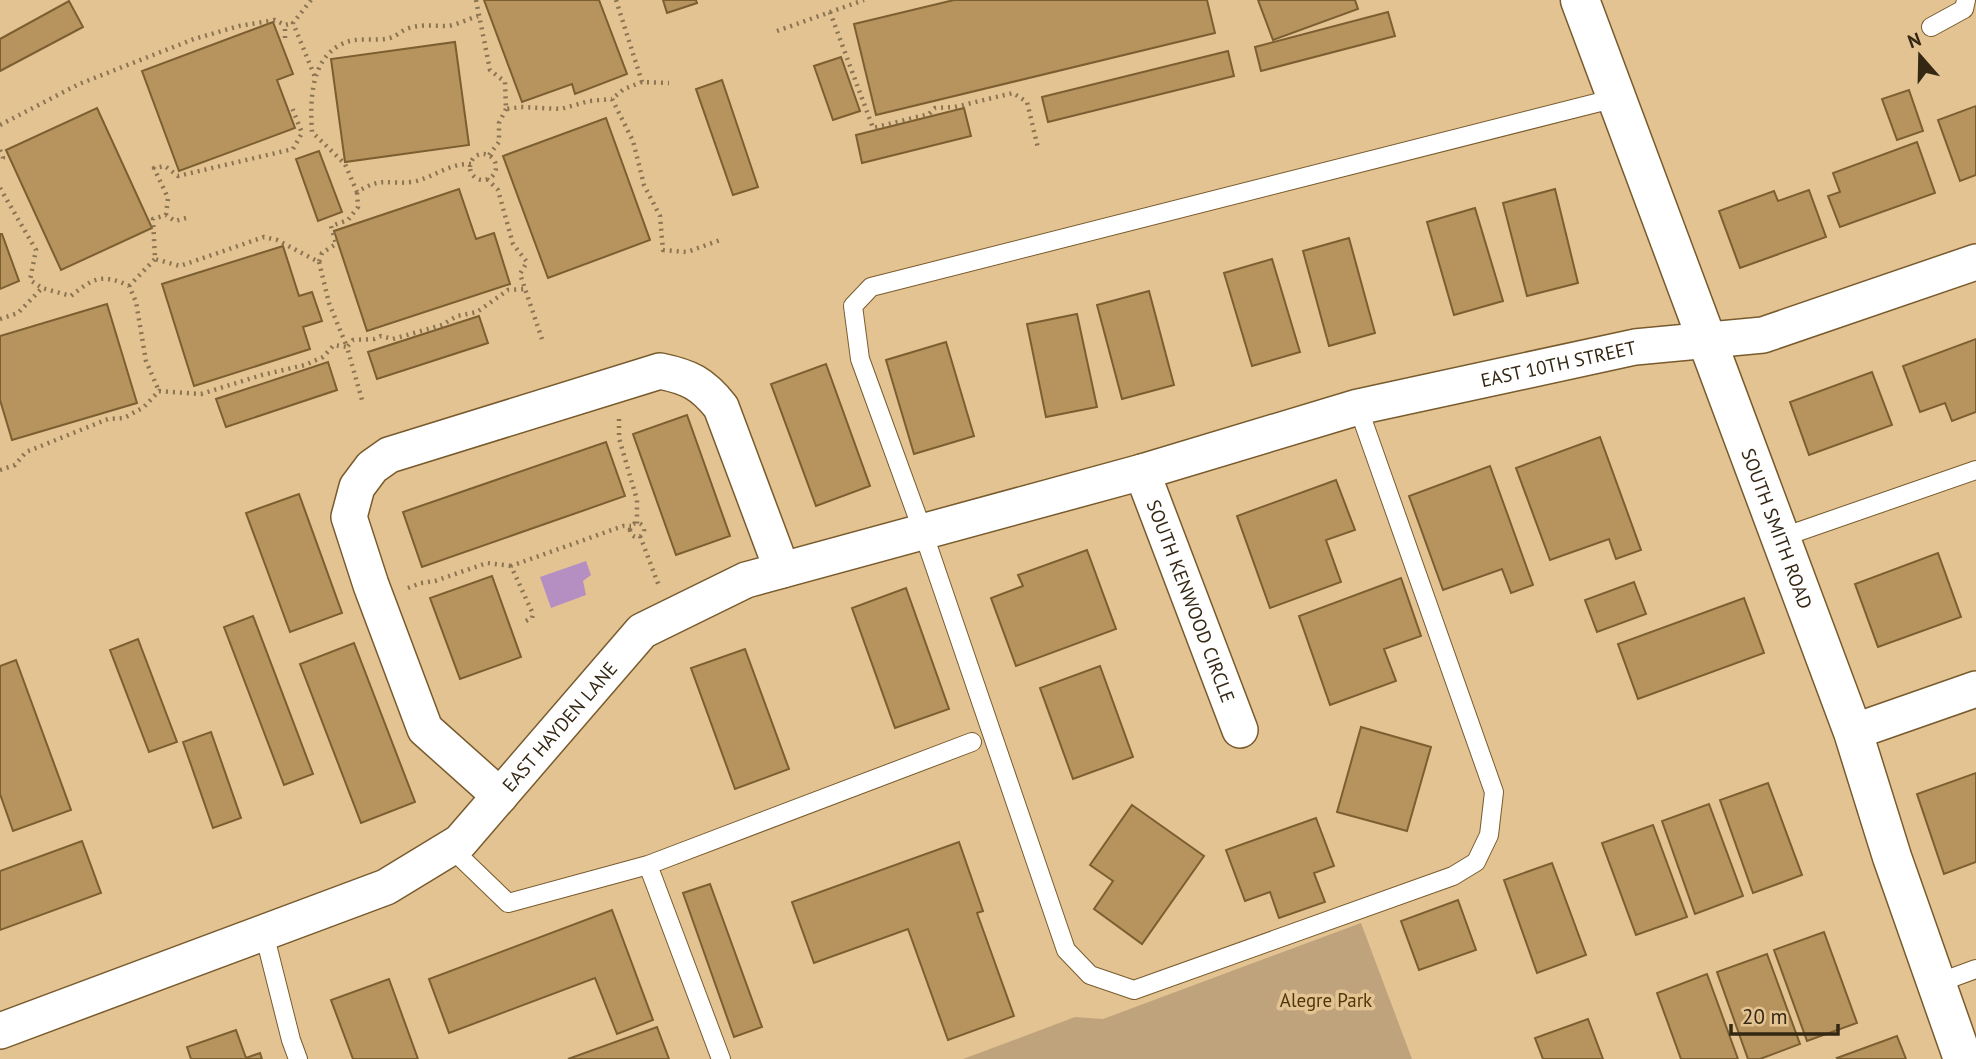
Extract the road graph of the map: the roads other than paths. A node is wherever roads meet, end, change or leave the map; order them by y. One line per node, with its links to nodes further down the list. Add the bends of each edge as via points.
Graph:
1 (1580, 0): 4 (street, SOUTH SMITH ROAD)
2 (1966, 0): 3 (lane, via 1964,9)
3 (1931, 27)
4 (1616, 98): 6 (street, SOUTH SMITH ROAD); 10 (lane, via 871,287 853,306 860,359)
5 (1976, 262): 6 (street, EAST 10TH STREET, via 1763,335)
6 (1705, 340): 7 (street, EAST 10TH STREET, via 1635,347); 11 (street, SOUTH SMITH ROAD)
7 (1358, 407): 9 (street, EAST 10TH STREET); 10 (lane, via 1494,792 1489,835 1476,862 1453,876 1134,990 1090,975 1066,950)
8 (1976, 470): 11 (lane)
9 (1142, 472): 10 (street, EAST HAYDEN LANE); 14 (street, SOUTH KENWOOD CIRCLE)
10 (923, 531): 12 (street, EAST HAYDEN LANE)
11 (1780, 538): 15 (street, SOUTH SMITH ROAD)
12 (782, 570): 17 (street, EAST HAYDEN LANE, via 746,580 642,631); 17 (street, via 721,407 708,391 685,376 660,371 389,455 372,467 357,487 349,517 425,729)
13 (1976, 689): 15 (street)
14 (1240, 730)
15 (1853, 732): 22 (street, SOUTH SMITH ROAD)
16 (972, 743): 19 (lane)
17 (500, 796): 18 (street, EAST HAYDEN LANE)
18 (451, 848): 19 (lane, via 508,903); 20 (street, EAST HAYDEN LANE, via 386,887)
19 (648, 864): 25 (lane)
20 (264, 933): 23 (street, EAST HAYDEN LANE); 24 (lane)
21 (1976, 969): 22 (lane)
22 (1935, 984): 26 (street, SOUTH SMITH ROAD)
23 (0, 1031)
24 (298, 1059)
25 (721, 1059)
26 (1963, 1059)

